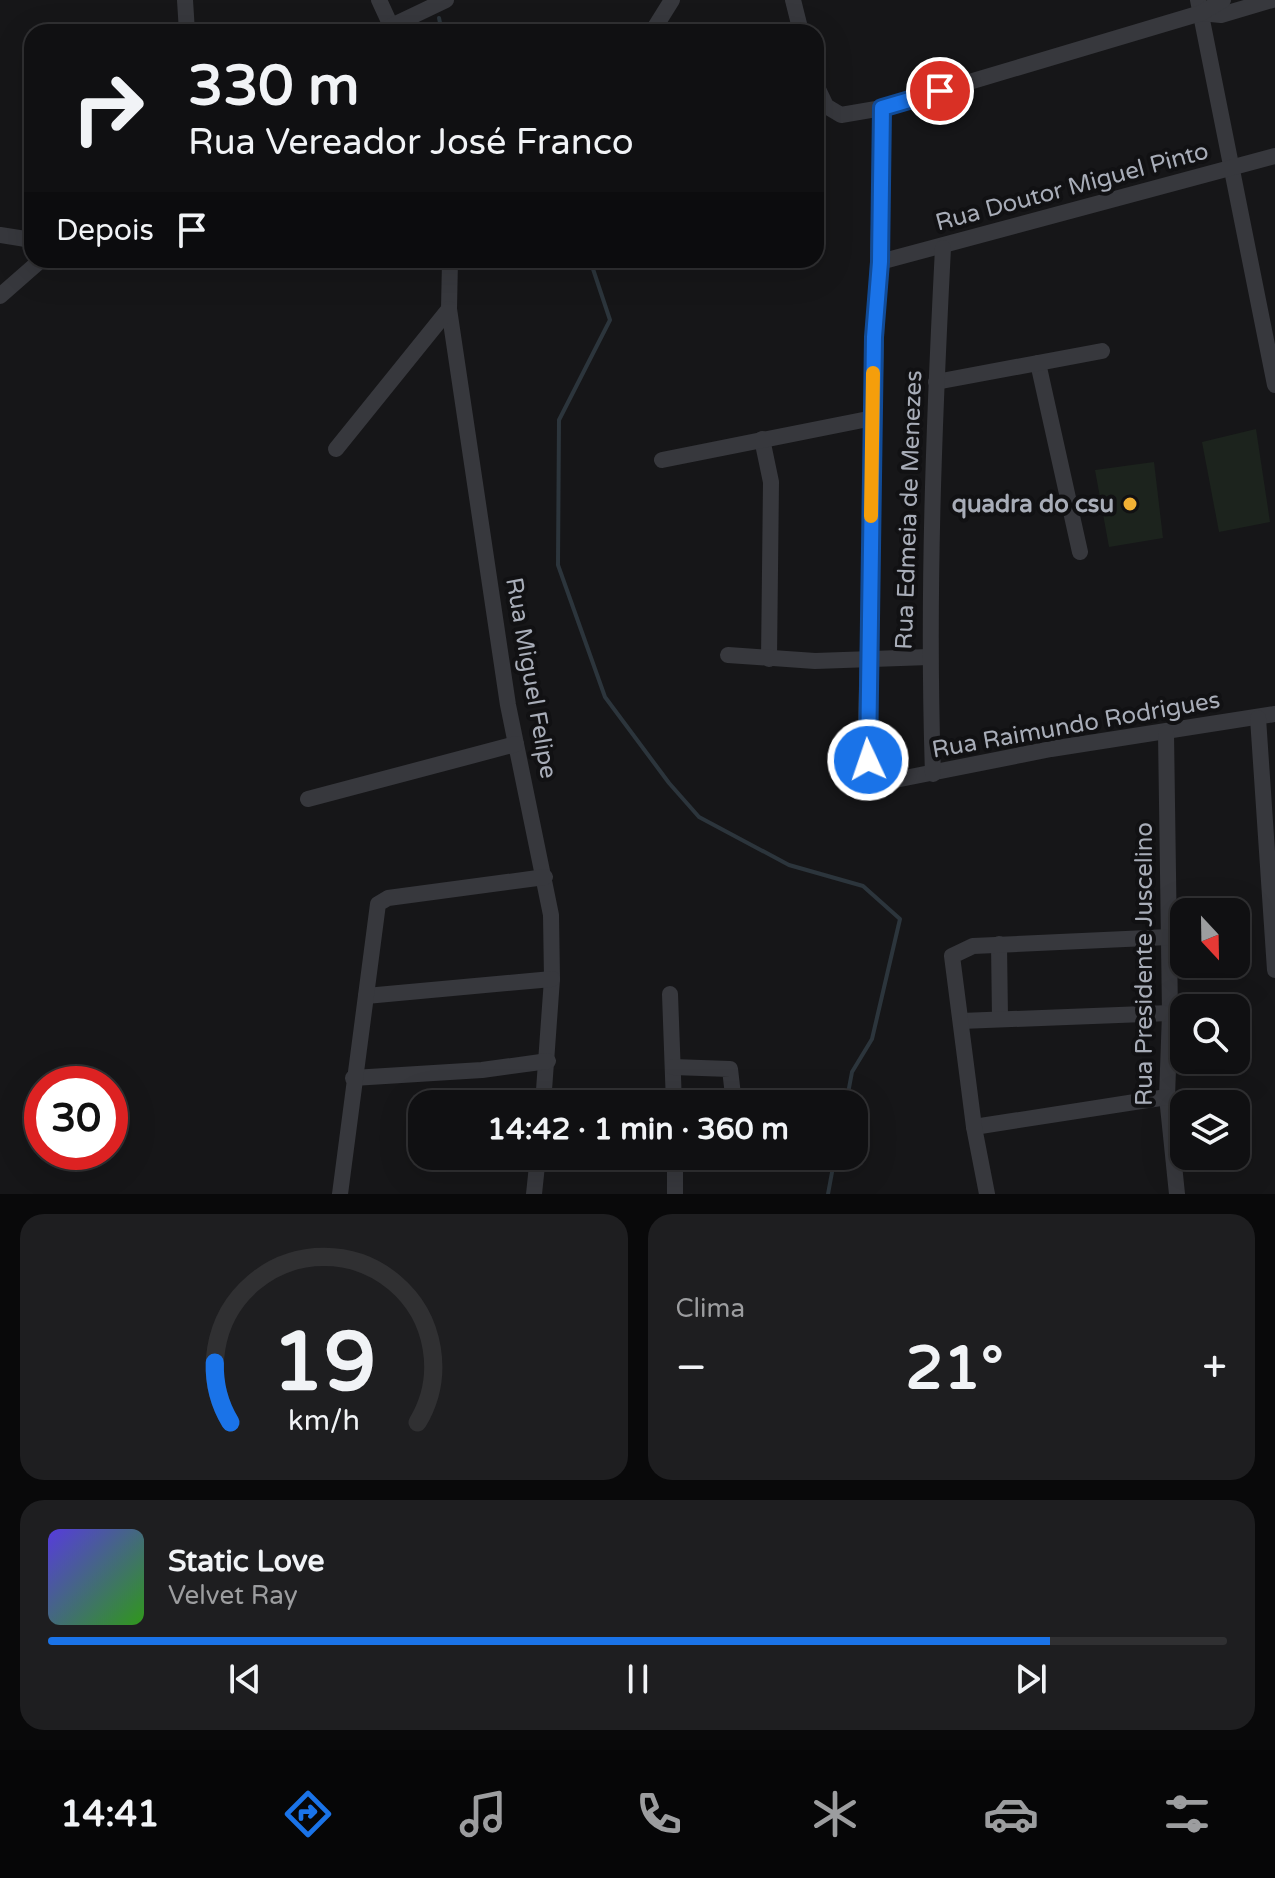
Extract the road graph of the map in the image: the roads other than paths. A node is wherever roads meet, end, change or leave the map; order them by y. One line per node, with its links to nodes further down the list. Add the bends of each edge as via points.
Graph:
1 (185, 0): 10 (street)
2 (379, 0): 11 (street)
3 (446, 0): 8 (street)
4 (672, 0): 13 (street)
5 (793, 0): 14 (street)
6 (1223, 0): 9 (street)
7 (1272, 0): 9 (street, via 1221,15)
8 (420, 6): 12 (street)
9 (1199, 6): 16 (street); 18 (street)
10 (186, 24)
11 (384, 24)
12 (393, 24)
13 (657, 24)
14 (799, 24)
15 (824, 98): 16 (street, via 832,112)
16 (882, 108): 22 (street)
17 (1275, 156): 18 (street, Rua Doutor Miguel Pinto)
18 (1232, 169): 21 (street, Rua Doutor Miguel Pinto); 30 (street)
19 (0, 235): 20 (street)
20 (24, 239)
21 (943, 248): 22 (street, Rua Doutor Miguel Pinto); 29 (street, Rua Edmeia de Menezes)
22 (880, 262): 31 (street)
23 (32, 268): 25 (street)
24 (450, 268): 26 (street, Rua Miguel Felipe)
25 (0, 296)
26 (449, 309): 33 (street); 43 (street, Rua Miguel Felipe)
27 (1102, 351): 28 (street)
28 (1038, 363): 29 (street); 35 (street)
29 (936, 382): 37 (street, Rua Edmeia de Menezes)
30 (1275, 385)
31 (873, 418): 32 (street); 39 (street)
32 (762, 439): 34 (street); 38 (street, via 771,482)
33 (336, 449)
34 (662, 460)
35 (1080, 552)
36 (728, 655): 38 (street)
37 (929, 657): 39 (street); 44 (street, Rua Edmeia de Menezes)
38 (769, 659): 39 (street)
39 (869, 660): 44 (street, Rua Raimundo Rodrigues, via 866,723 874,777 885,782)
40 (1275, 714): 41 (street, Rua Raimundo Rodrigues)
41 (1258, 718): 42 (street, Rua Raimundo Rodrigues); 49 (street)
42 (1166, 733): 44 (street, Rua Raimundo Rodrigues, via 1051,749); 47 (street, Rua Presidente Juscelino)
43 (516, 744): 45 (street); 46 (street, Rua Miguel Felipe)
44 (933, 774)
45 (308, 799)
46 (545, 877): 50 (street, Rua Miguel Felipe); 52 (street, via 381,902)
47 (1169, 937): 48 (street); 53 (street, Rua Presidente Juscelino)
48 (999, 944): 54 (street); 55 (street, via 952,956)
49 (1275, 970)
50 (552, 979): 52 (street); 56 (street, Rua Miguel Felipe)
51 (670, 994): 57 (street)
52 (366, 996): 58 (street)
53 (1170, 1013): 54 (street); 62 (street, Rua Presidente Juscelino)
54 (1000, 1018): 55 (street)
55 (961, 1021): 63 (street)
56 (548, 1061): 58 (street); 59 (street, Rua Miguel Felipe)
57 (673, 1067): 60 (street); 61 (street, via 730,1069)
58 (353, 1078): 66 (street)
59 (545, 1090)
60 (674, 1090)
61 (732, 1090)
62 (1167, 1097): 63 (street); 70 (street, Rua Presidente Juscelino)
63 (974, 1127): 69 (street)
64 (537, 1170): 67 (street)
65 (675, 1170): 68 (street)
66 (340, 1194)
67 (534, 1194)
68 (675, 1194)
69 (987, 1194)
70 (1177, 1194)

